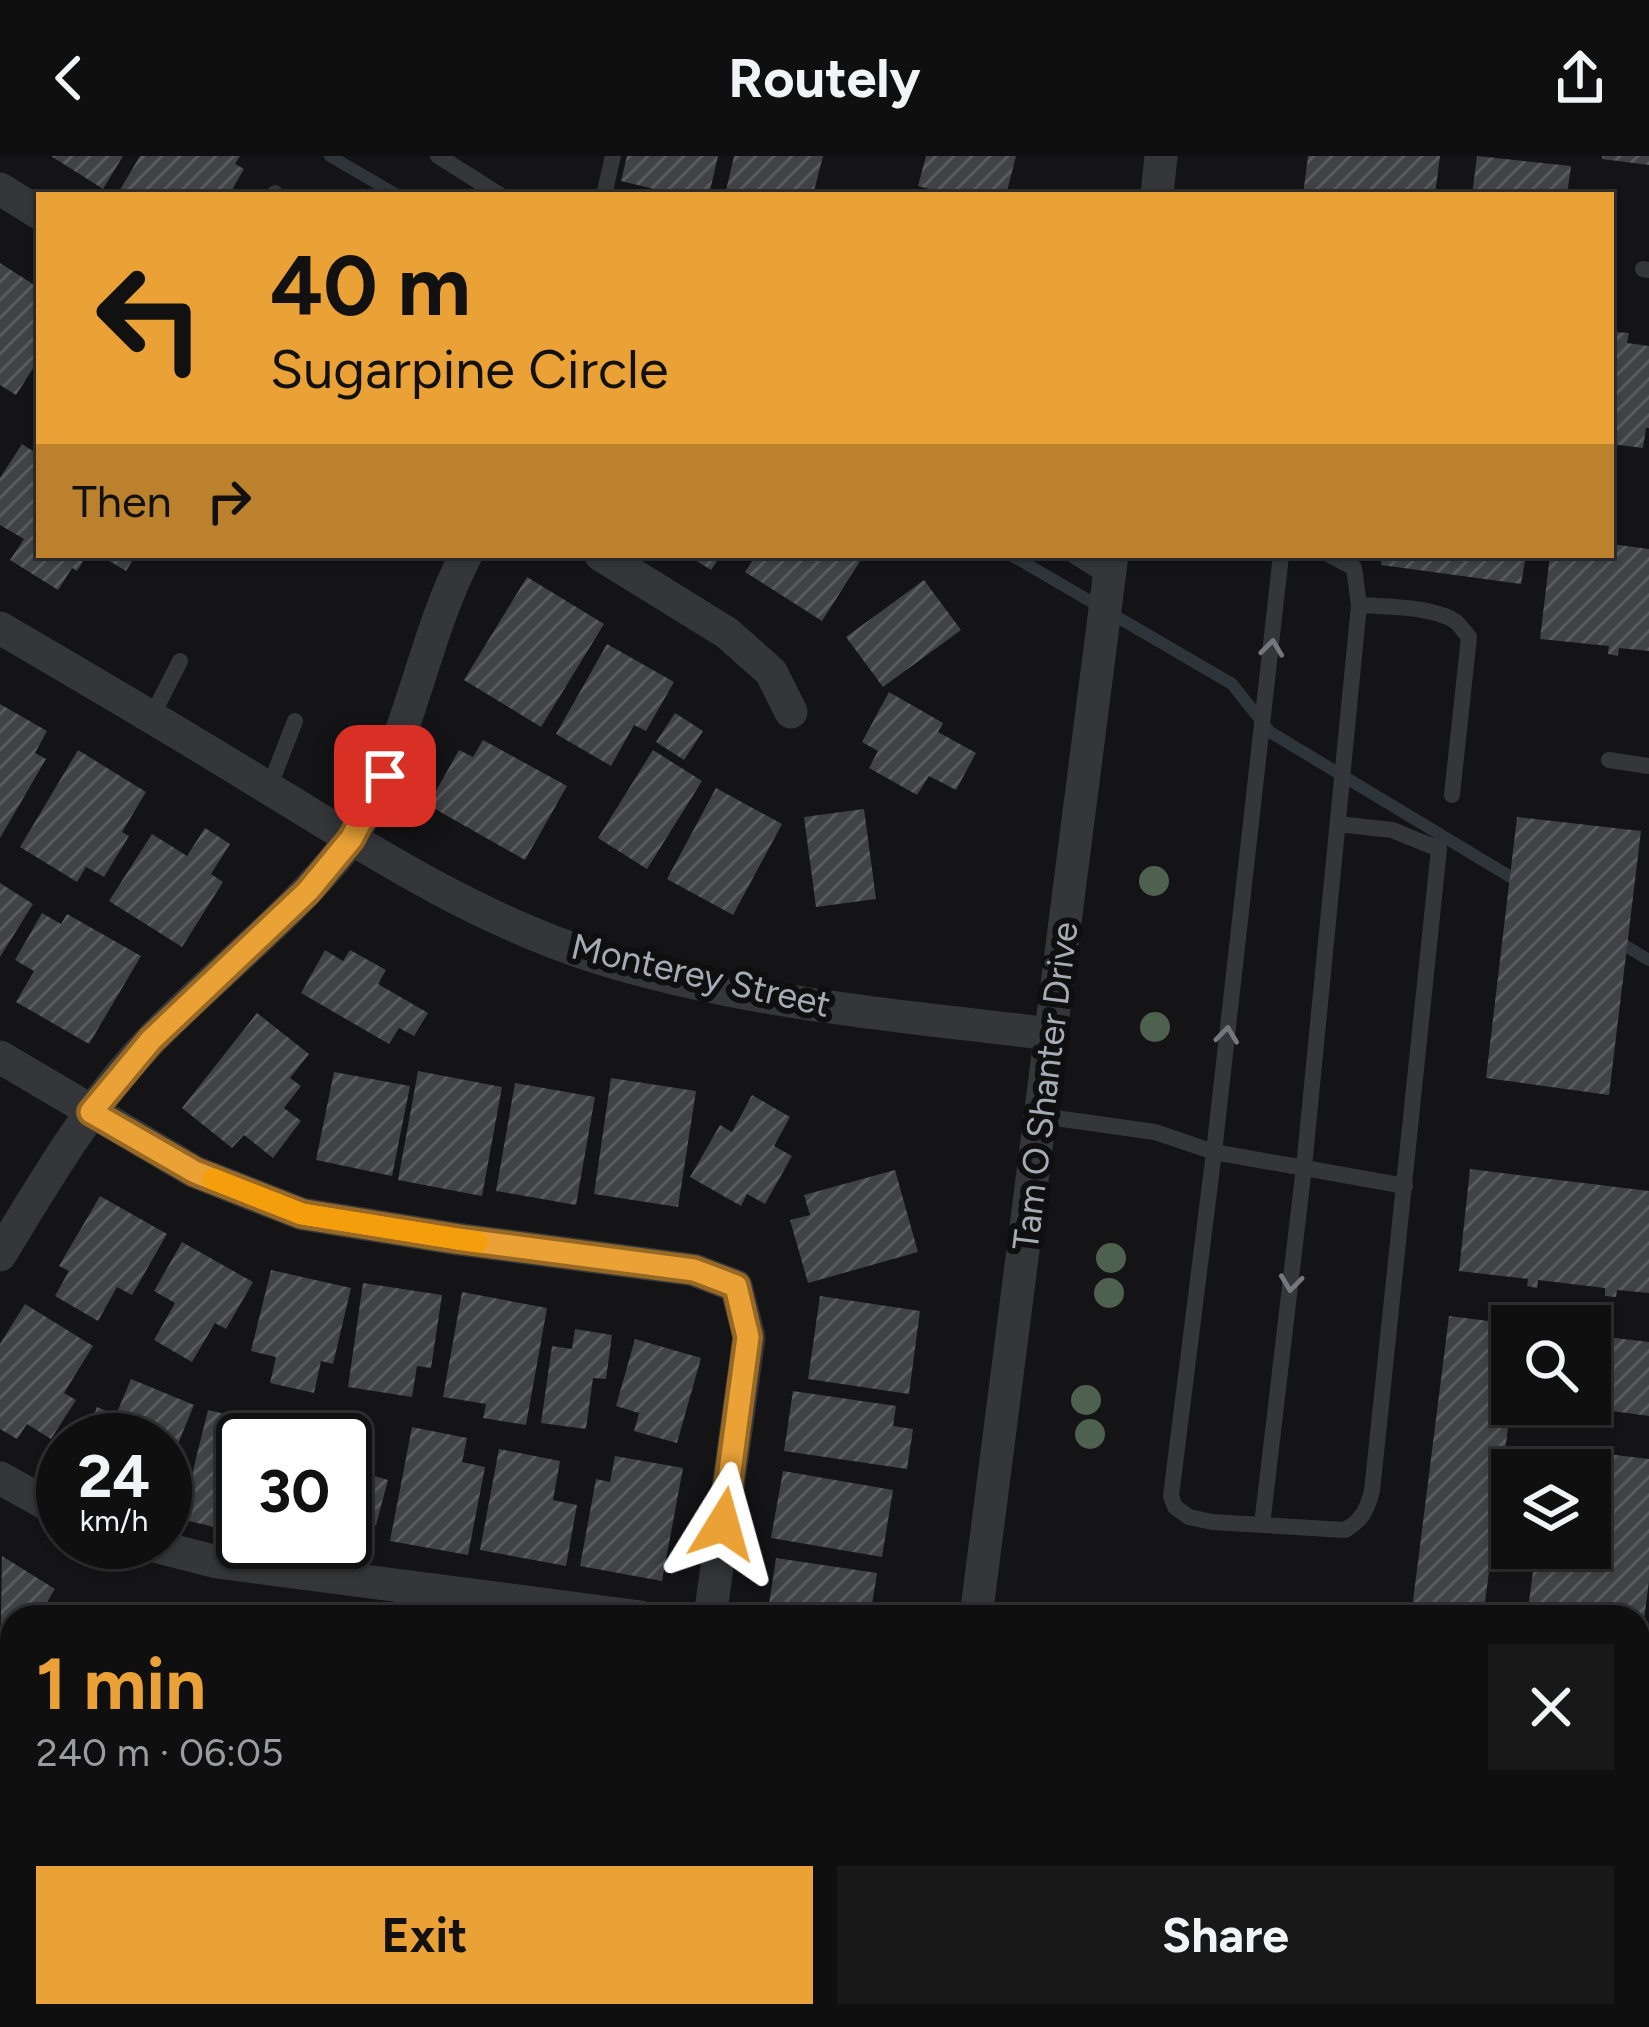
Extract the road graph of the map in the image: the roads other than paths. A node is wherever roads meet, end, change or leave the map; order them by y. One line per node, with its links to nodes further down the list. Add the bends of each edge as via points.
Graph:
1 (438, 156): 5 (lane)
2 (613, 156): 6 (lane)
3 (1162, 156): 7 (street)
4 (0, 188): 8 (street)
5 (495, 192)
6 (605, 192)
7 (1156, 192)
8 (36, 211)
9 (464, 558): 25 (street, via 385,776)
10 (606, 558): 17 (street, via 727,633 771,672)
11 (1281, 558): 30 (lane, one-way to 11)
12 (1336, 558): 14 (lane, via 1354,568)
13 (1110, 566): 26 (street, Tam O Shanter Drive)
14 (1359, 605): 23 (lane, via 1441,616 1468,638); 24 (lane)
15 (0, 628): 18 (street, Monterey Street)
16 (180, 661): 18 (lane)
17 (791, 712)
18 (152, 716): 22 (street, Monterey Street)
19 (295, 721): 22 (lane)
20 (1609, 760): 21 (lane)
21 (1649, 766)
22 (268, 788): 25 (street, Monterey Street)
23 (1452, 795)
24 (1338, 824): 31 (lane); 32 (lane, via 1392,830 1439,849)
25 (351, 839): 26 (street, Monterey Street, via 504,921 596,956 789,1001); 28 (street, via 308,891 151,1040)
26 (1052, 1034): 29 (street, Tam O Shanter Drive)
27 (0, 1058): 28 (street)
28 (91, 1112): 33 (street); 39 (street, via 195,1172 302,1214 694,1270 736,1286 748,1337)
29 (1041, 1116): 30 (lane, via 1155,1132); 40 (street, Tam O Shanter Drive)
30 (1214, 1152): 31 (lane); 36 (lane, via 1172,1496 1189,1517)
31 (1304, 1167): 32 (lane); 36 (lane, one-way to 36)
32 (1405, 1186): 36 (lane, via 1367,1508 1345,1530)
33 (0, 1255)
34 (1, 1479): 35 (street)
35 (36, 1498)
36 (1262, 1526)
37 (192, 1556): 38 (street)
38 (548, 1605)
39 (712, 1605)
40 (978, 1605)

